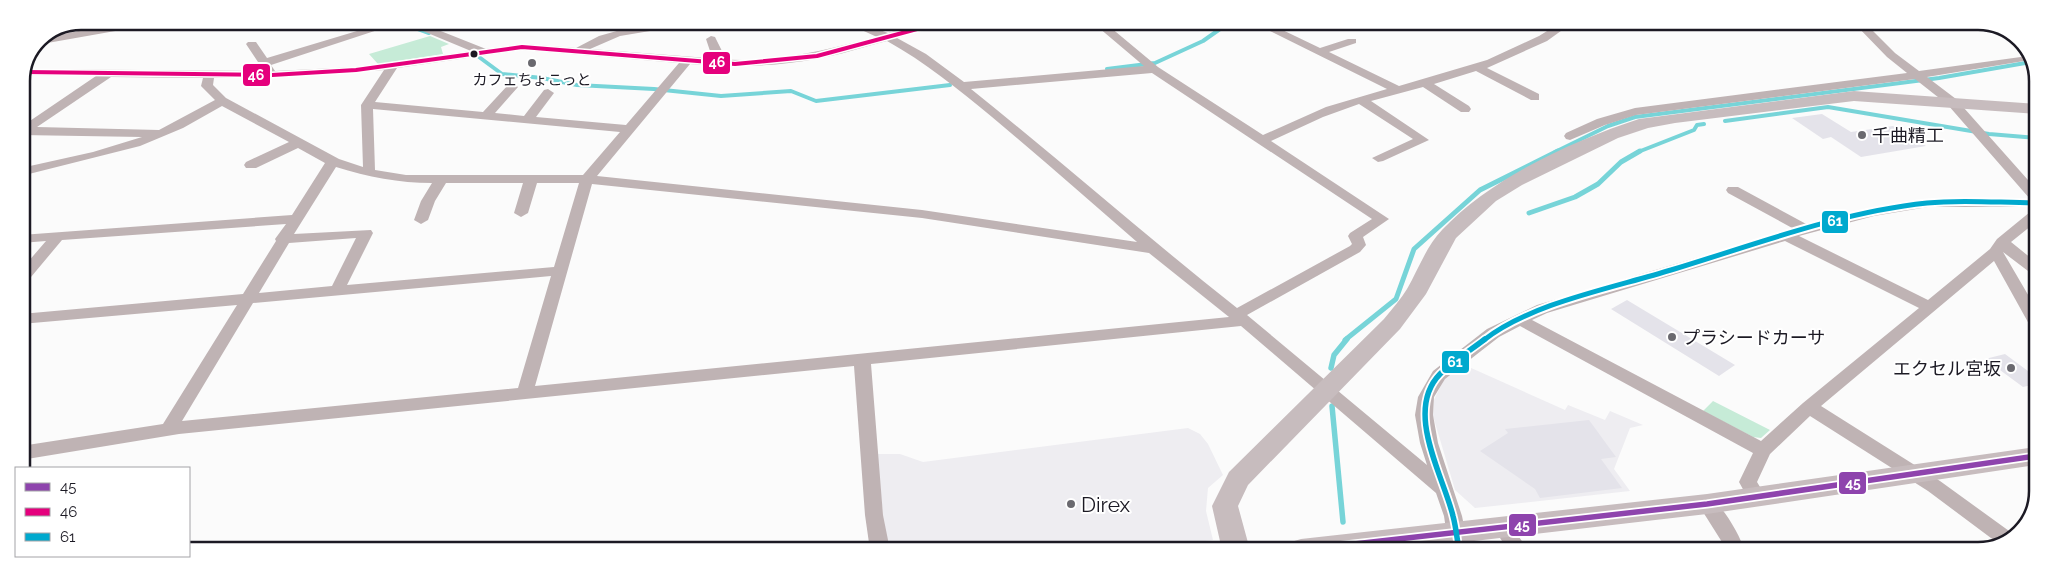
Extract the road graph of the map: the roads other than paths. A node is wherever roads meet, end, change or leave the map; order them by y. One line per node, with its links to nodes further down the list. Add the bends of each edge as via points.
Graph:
1 (105, 30): 12 (street)
2 (370, 30): 22 (street)
3 (431, 30): 17 (street)
4 (637, 30): 16 (street, via 611,36)
5 (870, 30): 11 (street)
6 (910, 30): 11 (street)
7 (1107, 30): 24 (street)
8 (1274, 30): 18 (street)
9 (1554, 30): 25 (street)
10 (1866, 30): 30 (street)
11 (885, 36): 21 (street, via 817,56 771,62); 32 (street, via 922,56)
12 (52, 39)
13 (712, 39): 21 (street, via 716,51)
14 (1352, 41): 18 (street)
15 (252, 44): 22 (street)
16 (580, 51): 17 (street, via 522,47); 20 (street)
17 (484, 52): 23 (street)
18 (1319, 52): 34 (street)
19 (2024, 58): 30 (street)
20 (687, 60): 21 (street); 46 (street)
21 (713, 62)
22 (264, 63): 28 (street)
23 (392, 66): 28 (street); 40 (street)
24 (1150, 66): 32 (street); 50 (street)
25 (1479, 68): 31 (street); 36 (street)
26 (31, 72): 27 (street)
27 (107, 74): 29 (street); 45 (street)
28 (272, 75): 29 (street)
29 (208, 76): 38 (street, via 207,86)
30 (1921, 78): 39 (street); 49 (street, via 1635,112)
31 (1425, 83): 34 (street); 42 (street)
32 (961, 86): 73 (street, via 1051,159)
33 (512, 87): 43 (street)
34 (1397, 90): 37 (street)
35 (548, 93): 44 (street)
36 (1535, 97)
37 (1361, 100): 50 (street); 52 (street, via 1422,140)
38 (222, 101): 48 (street); 51 (street)
39 (1952, 102): 41 (street); 60 (street); 85 (street, via 1890,97 1822,99 1675,118 1645,123 1612,134 1489,197 1448,236 1415,294 1392,324)
40 (367, 105): 43 (street); 56 (street, via 370,168)
41 (2029, 108)
42 (1465, 109)
43 (485, 117): 44 (street)
44 (526, 121): 46 (street)
45 (30, 126)
46 (628, 130): 57 (street)
47 (30, 131): 48 (street, via 152,131)
48 (160, 134): 55 (street, via 104,153)
49 (1570, 136)
50 (1262, 140): 82 (street, via 1382,219 1355,236 1359,245 1355,249)
51 (298, 144): 53 (street); 54 (street)
52 (1378, 158)
53 (334, 162): 56 (street); 64 (street)
54 (251, 165)
55 (30, 170)
56 (366, 172): 58 (street, via 406,179)
57 (587, 179): 59 (street); 73 (street, via 914,213); 76 (street)
58 (441, 180): 59 (street); 65 (street)
59 (532, 180): 63 (street)
60 (2029, 189)
61 (1733, 190): 67 (street)
62 (2029, 203): 67 (street, via 1928,204 1874,212)
63 (521, 213)
64 (295, 219): 69 (street); 71 (street)
65 (421, 220)
66 (2029, 221): 72 (street)
67 (1807, 230): 68 (street)
68 (1786, 236): 79 (street); 83 (street, via 1542,309)
69 (57, 237): 70 (street); 75 (street)
70 (30, 239)
71 (282, 239): 77 (street, via 366,233); 78 (street)
72 (1999, 247): 74 (street); 79 (street); 80 (street)
73 (1153, 249): 82 (street)
74 (2029, 266)
75 (30, 269)
76 (559, 271): 77 (street); 86 (street)
77 (337, 291): 78 (street)
78 (248, 298): 81 (street); 88 (street)
79 (1928, 306): 87 (street)
80 (2029, 309)
81 (30, 318)
82 (1240, 318): 84 (street); 85 (street)
83 (1520, 320): 89 (street); 93 (street, via 1493,333 1461,356 1439,375 1426,397 1424,414 1429,443)
84 (862, 359): 86 (street); 99 (street)
85 (1327, 390): 93 (street); 100 (street, via 1238,479 1225,506)
86 (525, 393): 88 (street)
87 (1810, 407): 89 (street); 92 (street)
88 (168, 430): 90 (street)
89 (1764, 450): 94 (street, via 1748,482)
90 (30, 452)
91 (2029, 457): 92 (street)
92 (1913, 473): 94 (street); 97 (street)
93 (1445, 490): 98 (street)
94 (1757, 497): 95 (street)
95 (1707, 504): 96 (street); 103 (street)
96 (1501, 526): 98 (street); 102 (street)
97 (2002, 536)
98 (1458, 541): 101 (street)
99 (879, 542)
100 (1234, 542)
101 (1441, 542)
102 (1512, 542)
103 (1732, 542)

